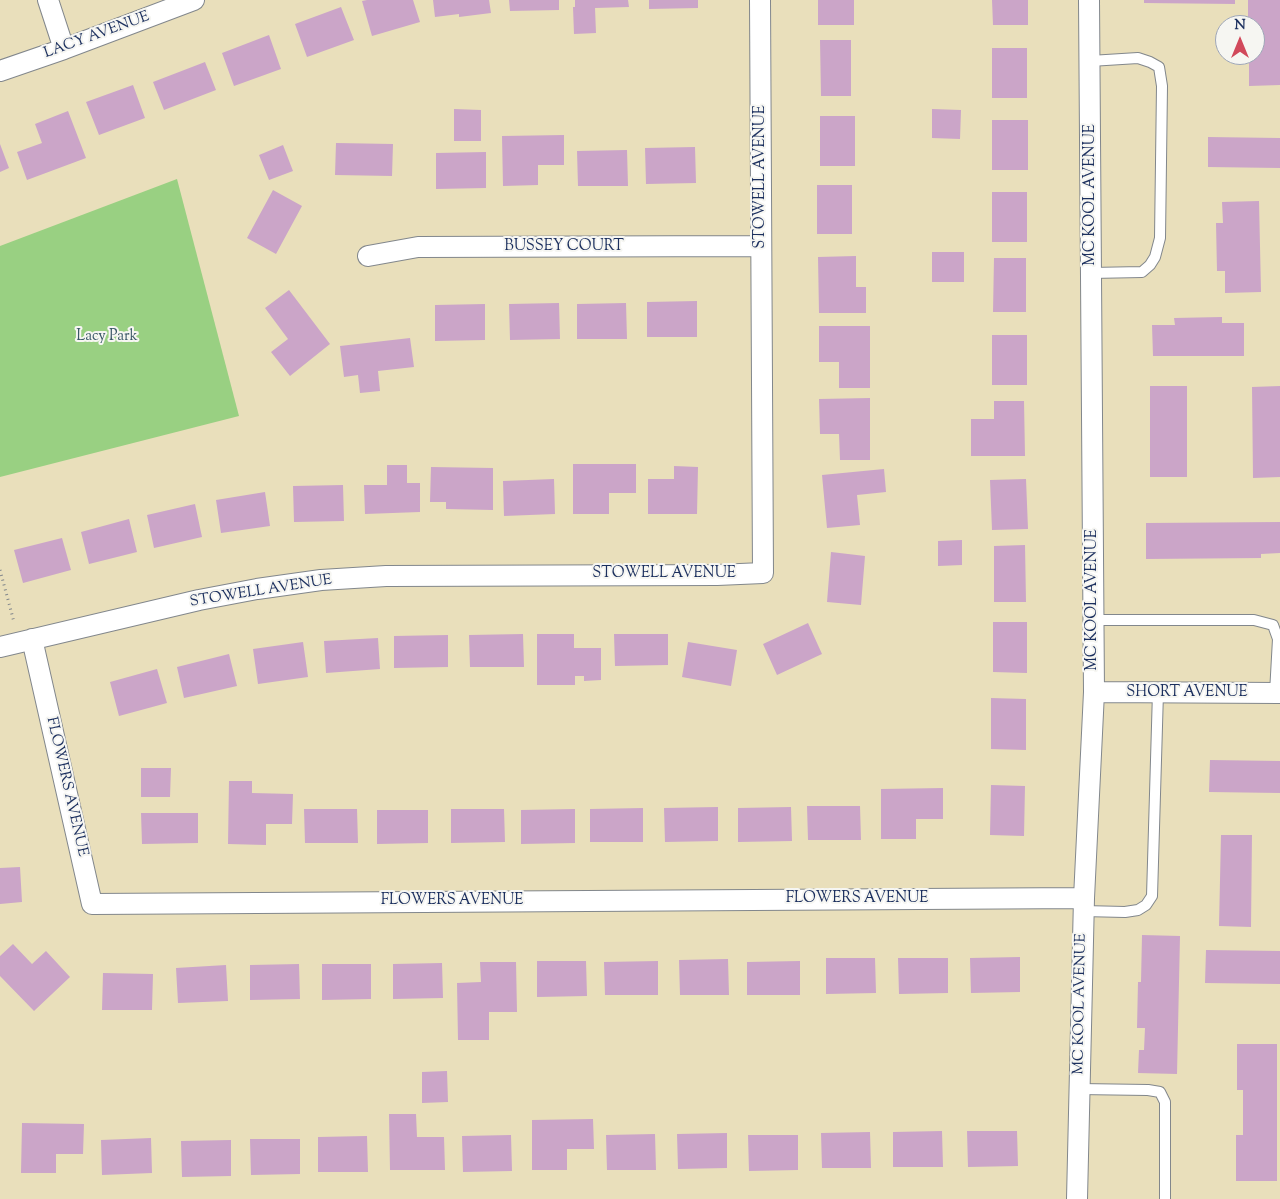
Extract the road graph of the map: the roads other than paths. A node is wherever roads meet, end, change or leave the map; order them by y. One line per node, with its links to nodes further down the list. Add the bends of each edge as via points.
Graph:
1 (48, 0): 5 (street)
2 (194, 0): 5 (street, LACY AVENUE)
3 (760, 0): 8 (street, STOWELL AVENUE)
4 (1089, 0): 6 (street, MC KOOL AVENUE)
5 (64, 49): 7 (street, LACY AVENUE)
6 (1090, 61): 10 (street, MC KOOL AVENUE); 10 (lane, via 1138,58 1150,62 1159,68 1162,86 1160,238 1155,257 1142,272)
7 (0, 72)
8 (761, 246): 9 (street, BUSSEY COURT, via 418,247); 12 (street, STOWELL AVENUE, via 763,573 386,576 321,580 199,600)
9 (368, 256)
10 (1091, 273): 11 (street, MC KOOL AVENUE)
11 (1094, 620): 13 (street, MC KOOL AVENUE); 15 (lane, via 1254,620 1273,625 1278,639)
12 (17, 643): 16 (street, FLOWERS AVENUE, via 92,904)
13 (1094, 692): 14 (street, SHORT AVENUE); 16 (street, MC KOOL AVENUE)
14 (1158, 692): 15 (street, SHORT AVENUE); 16 (lane, via 1152,896 1138,910 1125,912)
15 (1277, 693)
16 (1084, 904): 17 (street, MC KOOL AVENUE)
17 (1079, 1089): 18 (street, MC KOOL AVENUE); 19 (lane, via 1160,1092 1165,1102)
18 (1077, 1199)
19 (1165, 1199)

